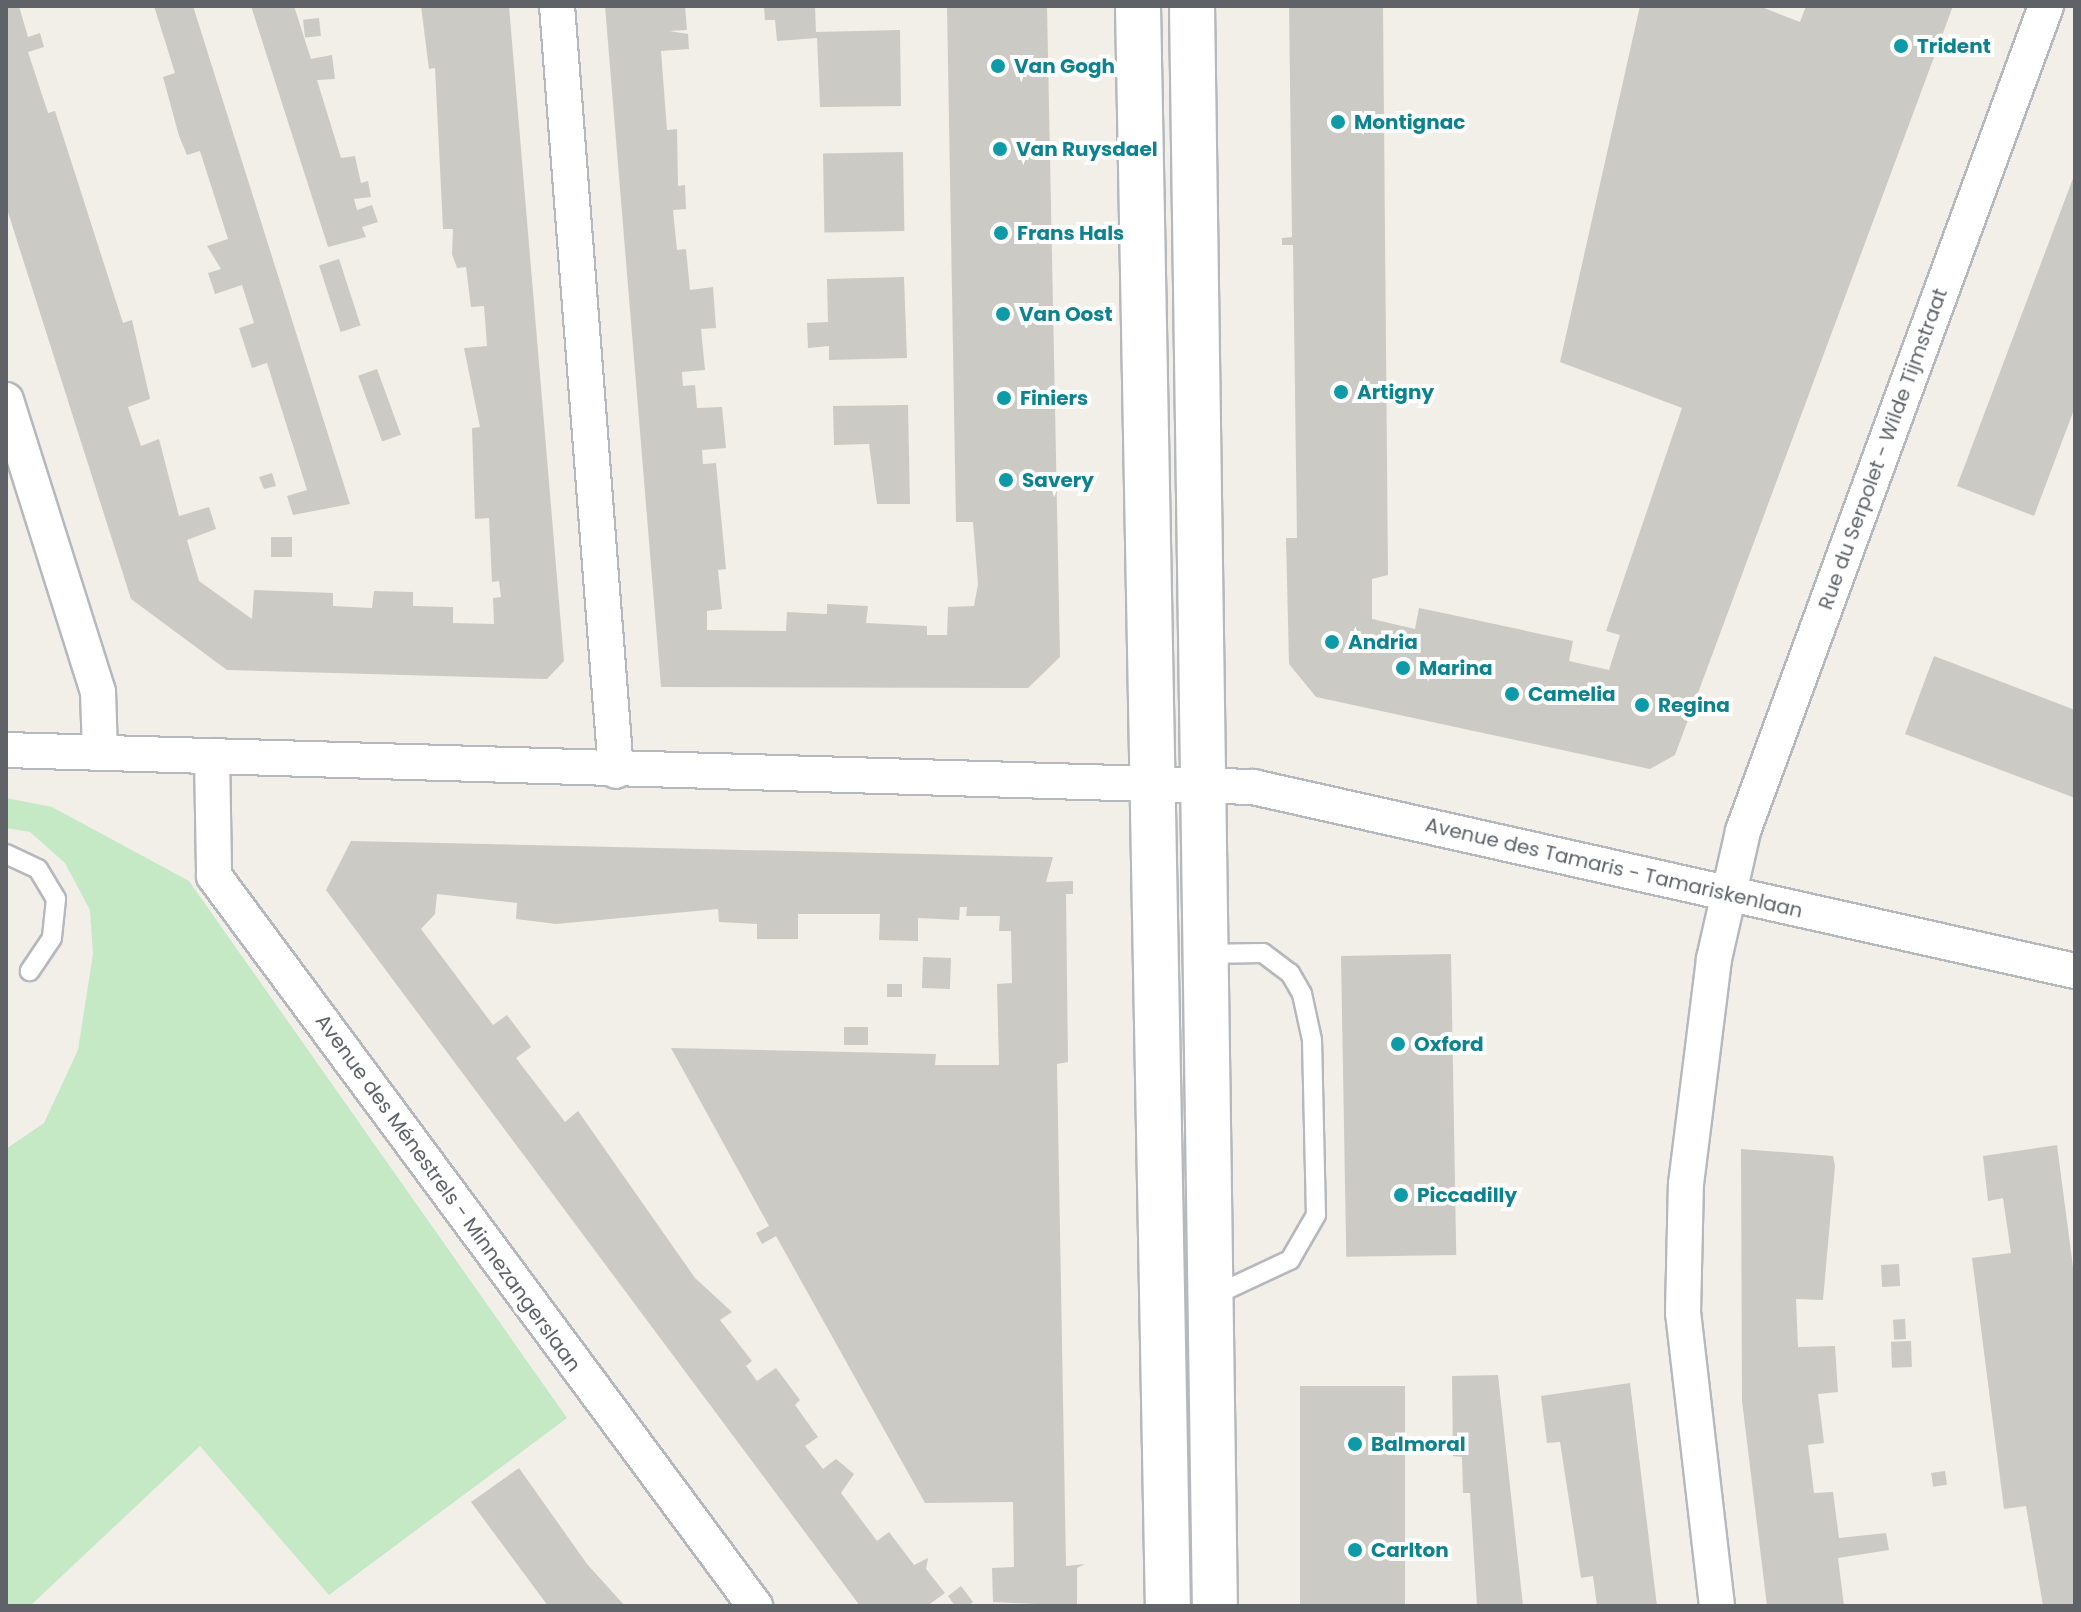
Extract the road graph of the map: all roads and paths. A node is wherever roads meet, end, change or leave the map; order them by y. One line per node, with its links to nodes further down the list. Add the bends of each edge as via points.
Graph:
1 (557, 6): 9 (street)
2 (1138, 6): 10 (street)
3 (1192, 6): 11 (street)
4 (2046, 6): 13 (street, Rue du Serpolet - Wilde Tijmstraat, via 1743,831)
5 (6, 400): 7 (street, via 98,692)
6 (6, 750): 7 (street, Avenue des Tamaris - Tamariskenlaan)
7 (100, 752): 8 (street, Avenue des Tamaris - Tamariskenlaan)
8 (212, 756): 9 (street, Avenue des Tamaris - Tamariskenlaan); 18 (street, Avenue des Ménestrels - Minnezangerslaan, via 214,876)
9 (616, 771): 10 (street, Avenue des Tamaris - Tamariskenlaan)
10 (1150, 780): 11 (street, Avenue des Tamaris - Tamariskenlaan); 19 (street)
11 (1201, 783): 13 (street, Avenue des Tamaris - Tamariskenlaan, via 1253,787); 14 (street)
12 (6, 854): 15 (lane, via 38,869 56,899 52,938)
13 (1728, 895): 16 (street, Avenue des Tamaris - Tamariskenlaan); 21 (street, Rue du Serpolet - Wilde Tijmstraat, via 1686,1184 1683,1313)
14 (1205, 954): 17 (street); 17 (lane, via 1263,953 1290,973 1302,994 1312,1040 1316,1215 1290,1260)
15 (30, 971)
16 (2075, 971)
17 (1211, 1297): 20 (street)
18 (755, 1606)
19 (1168, 1606)
20 (1215, 1606)
21 (1717, 1606)

